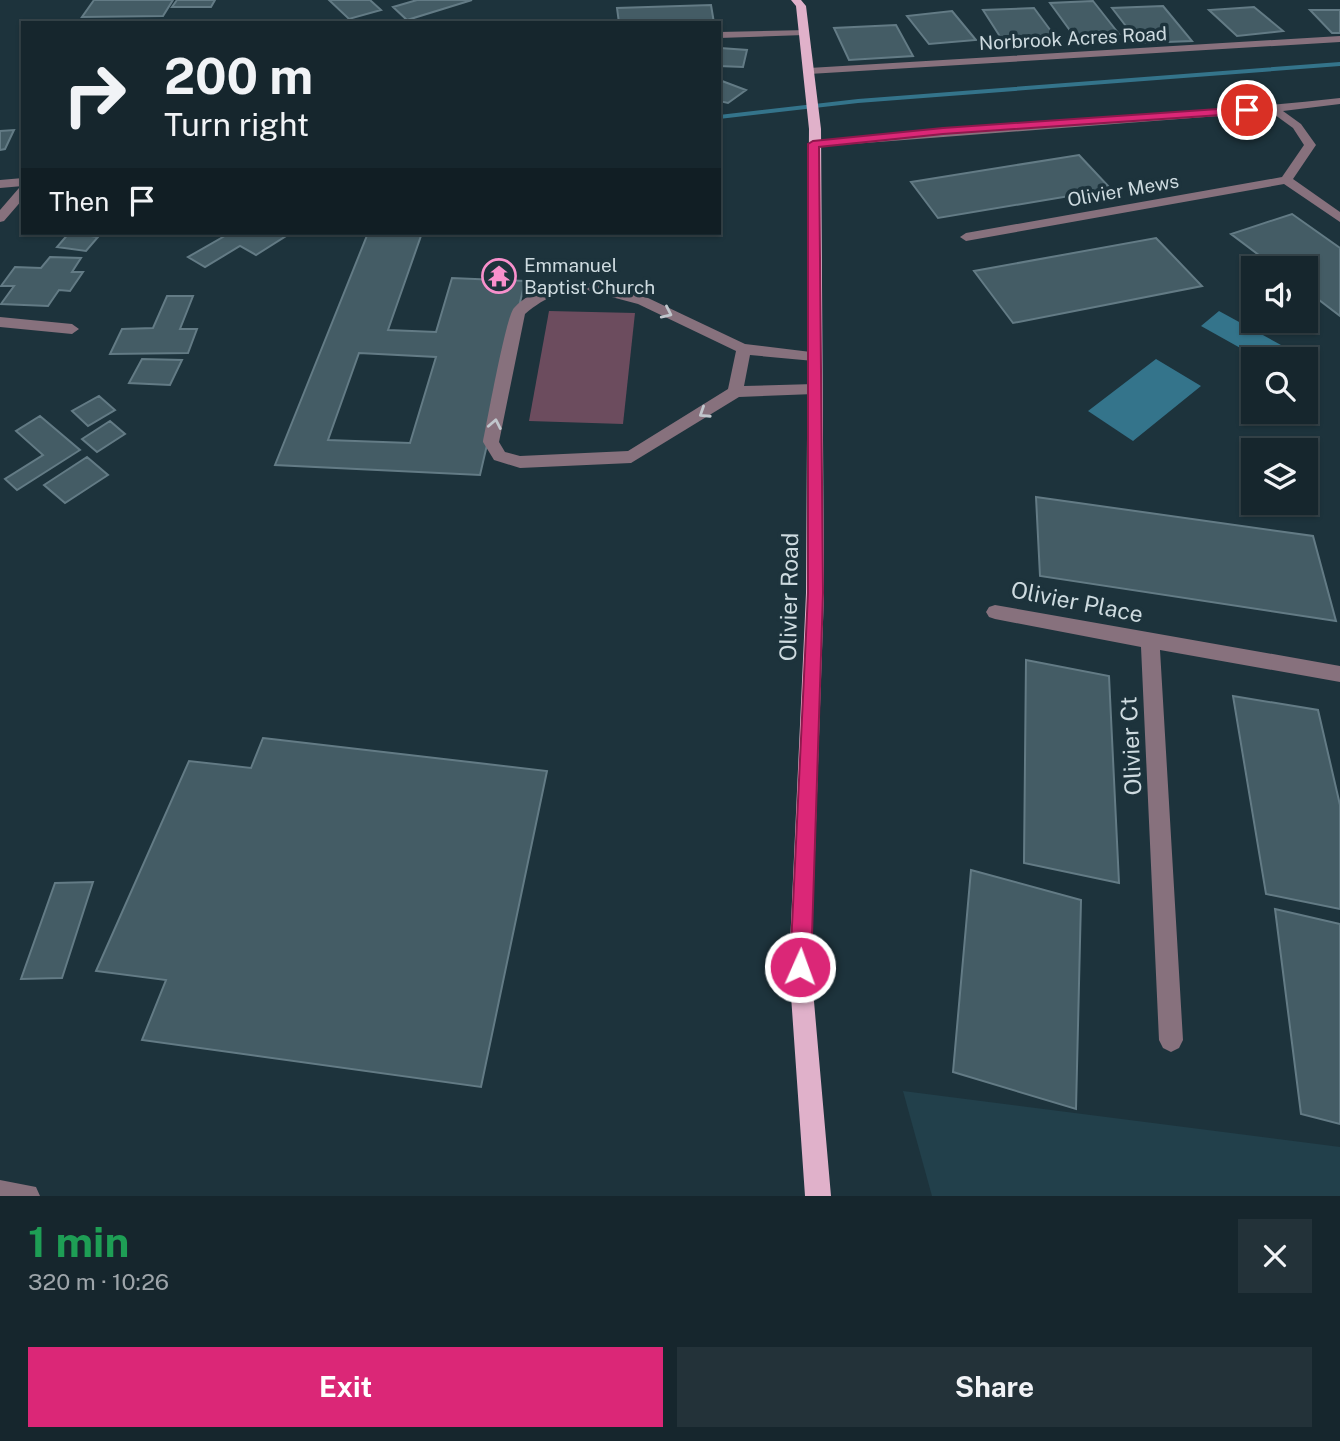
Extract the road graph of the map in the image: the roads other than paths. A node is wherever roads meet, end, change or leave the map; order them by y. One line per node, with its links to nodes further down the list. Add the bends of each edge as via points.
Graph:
1 (796, 0): 2 (main road, Olivier Road)
2 (804, 32): 3 (street); 5 (main road, Olivier Road)
3 (721, 34)
4 (1340, 39): 5 (street, Norbrook Acres Road)
5 (810, 77): 8 (main road, Olivier Road)
6 (1340, 101): 7 (street)
7 (1275, 108): 8 (street); 9 (street, via 1297,126 1310,145)
8 (814, 137): 19 (main road, Olivier Road)
9 (1286, 180): 14 (street); 15 (street, Olivier Mews)
10 (21, 182): 11 (street)
11 (0, 184)
12 (21, 194): 13 (street)
13 (0, 218)
14 (1340, 219)
15 (966, 237)
16 (0, 322): 17 (street)
17 (72, 328)
18 (744, 349): 19 (street); 21 (street); 21 (street, one-way to 18, via 631,457 520,462 500,456 492,442 518,312 530,298 575,287 621,291)
19 (814, 356): 20 (main road, Olivier Road)
20 (814, 389): 21 (street); 28 (main road, Olivier Road, via 816,593 800,967)
21 (735, 392)
22 (995, 612): 23 (street, Olivier Place)
23 (1150, 641): 24 (street); 25 (street, Olivier Ct)
24 (1340, 674)
25 (1171, 1040)
26 (0, 1193): 27 (street)
27 (27, 1196)
28 (818, 1196)

